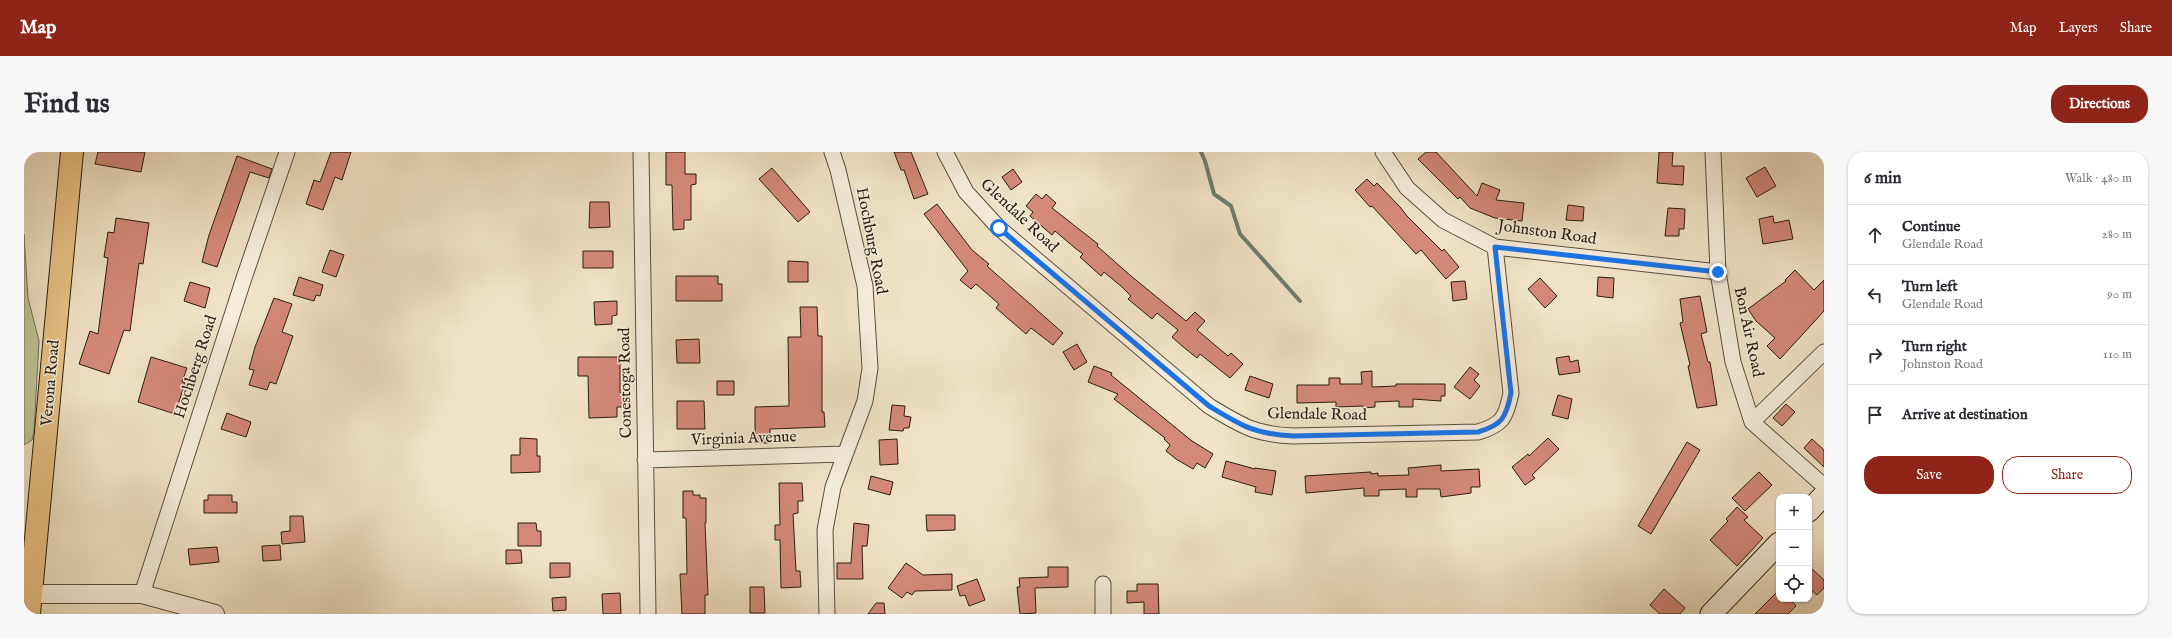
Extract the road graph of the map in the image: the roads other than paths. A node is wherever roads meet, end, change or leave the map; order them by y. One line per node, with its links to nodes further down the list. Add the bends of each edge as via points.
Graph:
1 (72, 152): 20 (main road, Verona Road)
2 (287, 152): 19 (street, Hochberg Road)
3 (641, 152): 13 (street, Conestoga Road)
4 (832, 152): 12 (street, Hochburg Road, via 865,286 870,368 865,402)
5 (945, 152): 8 (street, Glendale Road, via 966,192 999,228 1209,406 1240,425 1266,434 1293,436 1478,432 1501,422 1508,410 1511,393)
6 (1383, 152): 8 (street, Johnston Road, via 1407,188 1443,220)
7 (1712, 152): 9 (street, Bon Air Road)
8 (1495, 247): 9 (street, Johnston Road)
9 (1718, 272): 11 (street, Bon Air Road, via 1734,362)
10 (1824, 352): 11 (street)
11 (1752, 422): 14 (street)
12 (844, 454): 13 (street, Virginia Avenue); 23 (street, via 833,487 824,530)
13 (645, 460): 22 (street, Conestoga Road)
14 (1824, 486)
15 (1824, 495): 16 (main road)
16 (1812, 508)
17 (1776, 546): 25 (main road)
18 (1103, 584): 24 (street)
19 (142, 594): 20 (street); 21 (street)
20 (30, 604)
21 (215, 614)
22 (648, 614)
23 (827, 614)
24 (1103, 614)
25 (1711, 614)

